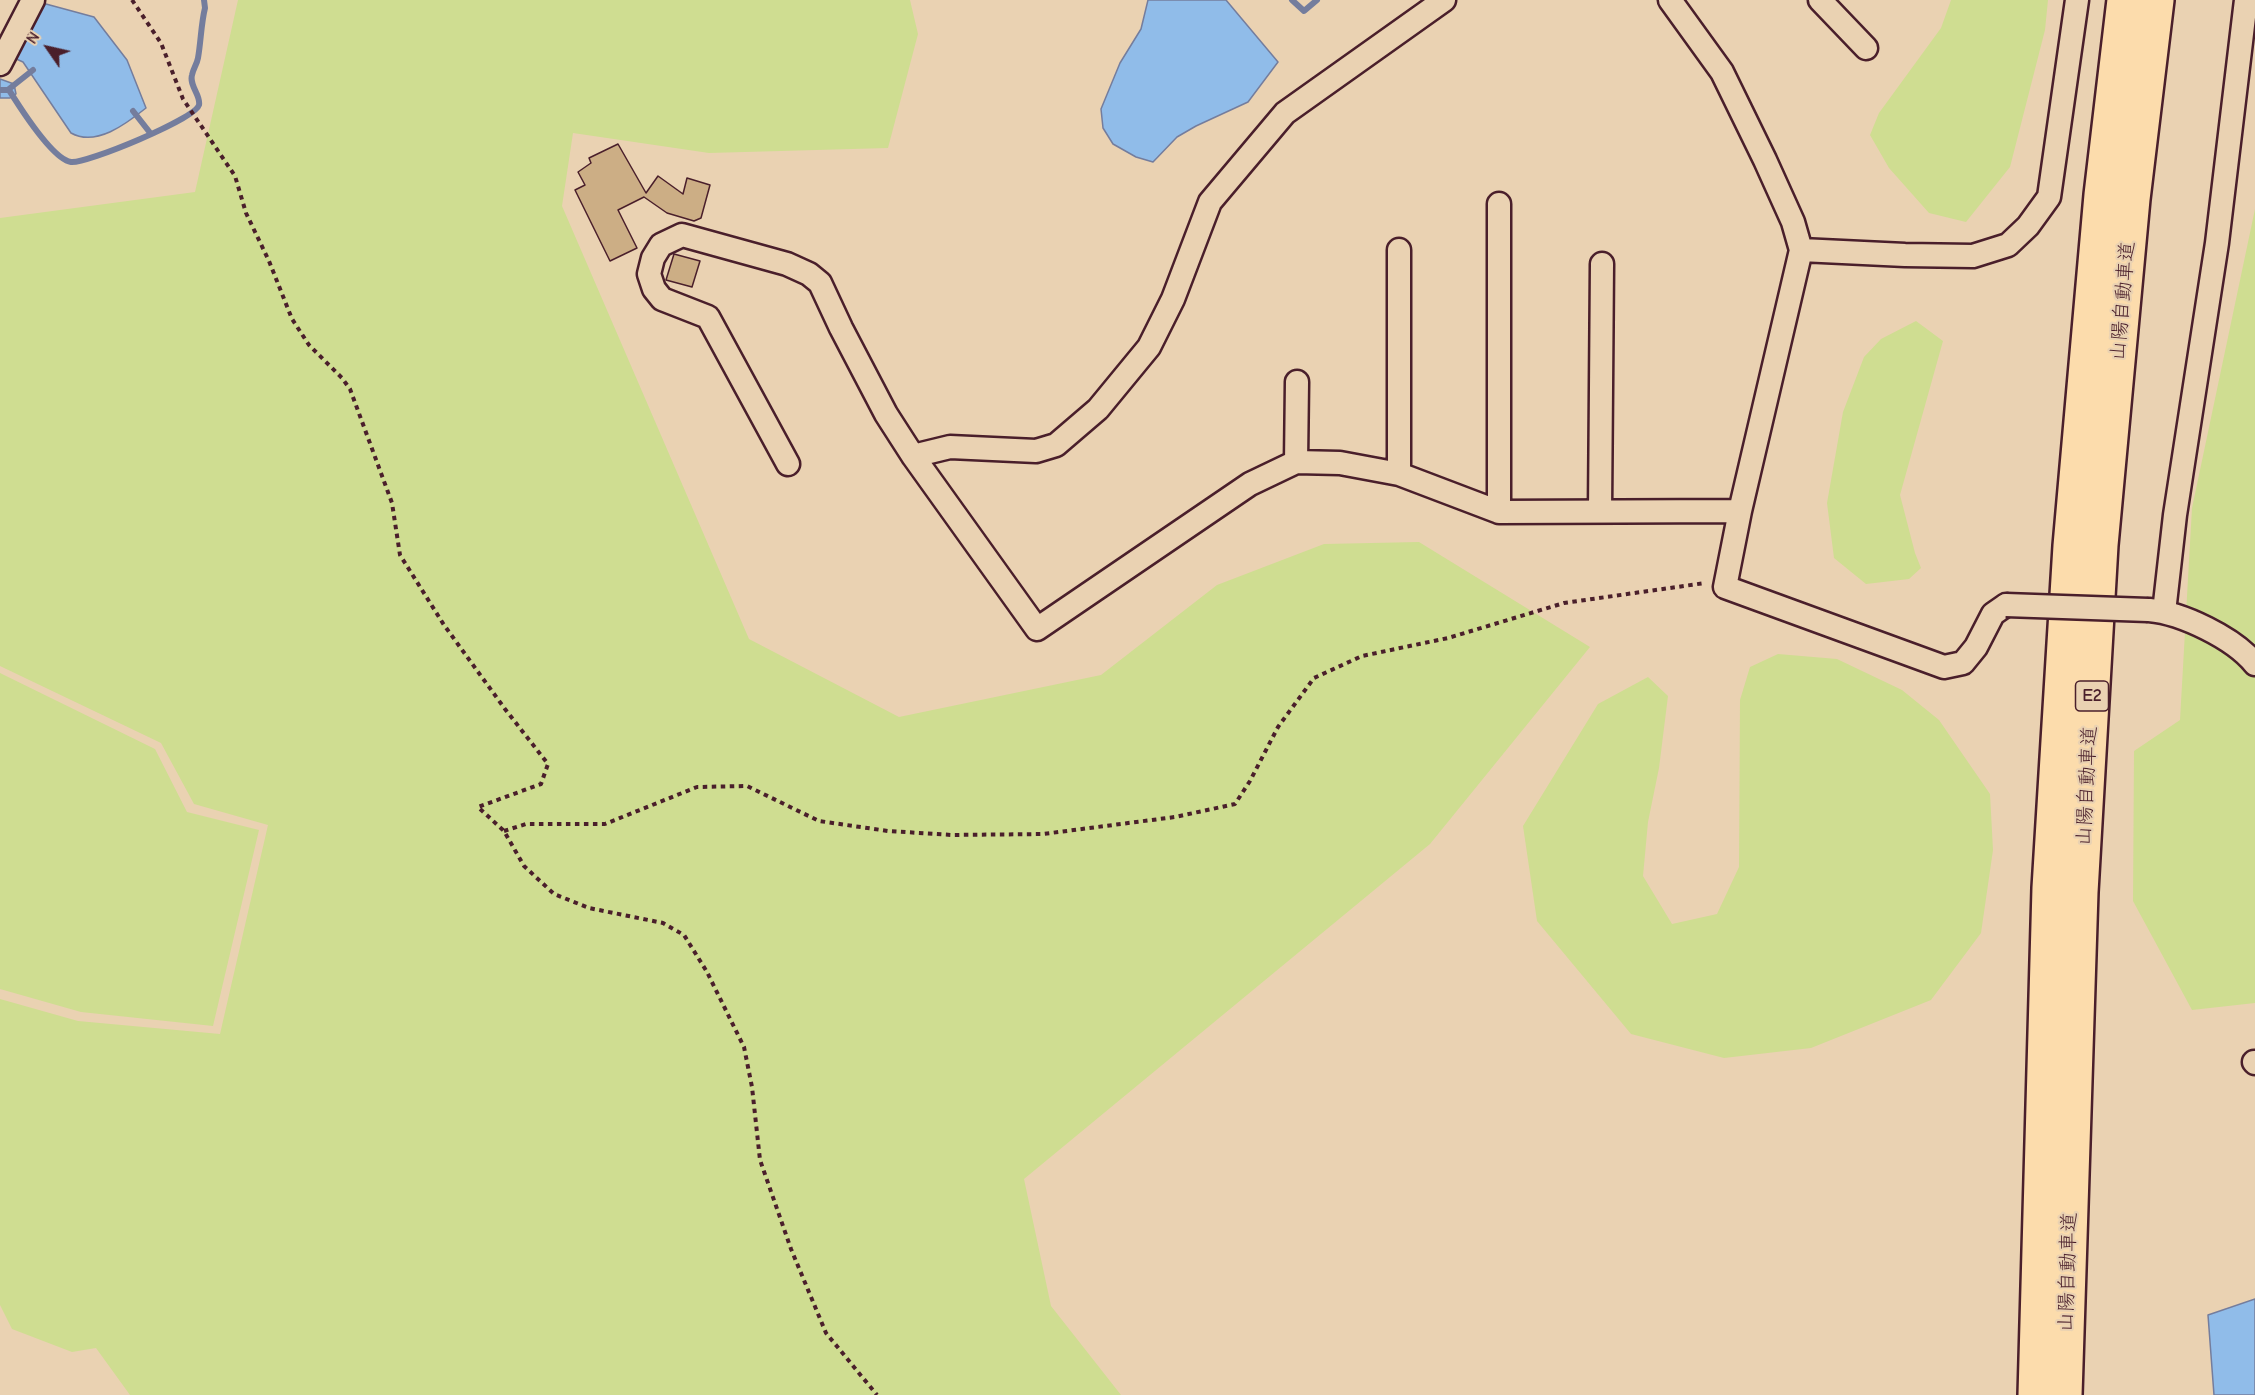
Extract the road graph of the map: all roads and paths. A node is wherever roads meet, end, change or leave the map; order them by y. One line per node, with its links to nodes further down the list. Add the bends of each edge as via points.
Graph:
1 (33, 0): 11 (street)
2 (132, 0): 27 (path, via 161,43 183,99 235,176 246,213 292,319 309,345 350,389 392,503 400,555 458,644 548,764 541,784 478,807)
3 (1444, 0): 17 (street, via 1285,113 1210,202 1173,299 1149,347 1098,409 1056,445 1036,451 950,447)
4 (1670, 0): 14 (street, via 1722,72 1784,201)
5 (1820, 0): 10 (street)
6 (2077, 0): 14 (street, via 2049,197 2008,245 1972,256)
7 (2124, 0): 30 (highway, 山陽自動車道 / E2, via 2101,195 2070,558 2049,888)
8 (2157, 0): 28 (highway, 山陽自動車道 / E2, via 2133,199 2101,545 2081,892)
9 (2246, 0): 25 (street, via 2217,243 2175,515)
10 (1866, 48)
11 (0, 64)
12 (1499, 204): 23 (street)
13 (1399, 250): 20 (street)
14 (1801, 250): 22 (street)
15 (1602, 264): 21 (street)
16 (1297, 382): 18 (street)
17 (913, 456): 18 (street, via 1036,630 1250,484); 19 (street, via 886,414 820,283 787,264 682,235 662,245 649,274 654,290 662,299 708,317)
18 (1296, 462): 20 (street, via 1340,464)
19 (788, 464)
20 (1399, 474): 23 (street)
21 (1600, 511): 22 (street); 23 (street)
22 (1740, 511): 24 (street)
23 (1499, 512)
24 (1725, 587): 25 (street, bridge, via 1944,667 1963,663 1994,614 2006,605); 27 (path, via 1704,583 1564,603 1448,638 1362,656 1314,678 1278,727 1235,804 1211,810 1043,834 952,835 888,831 819,820 747,786 698,787 605,824 526,824)
25 (2156, 611): 26 (street, via 2218,634)
26 (2255, 664)
27 (504, 831): 29 (path, via 524,866 554,894 589,908 663,922 684,935 744,1047 760,1160 826,1333)
28 (2066, 1331): 31 (highway, 山陽自動車道 / E2); 32 (highway)
29 (877, 1395)
30 (2035, 1395)
31 (2065, 1395)
32 (2071, 1395)

